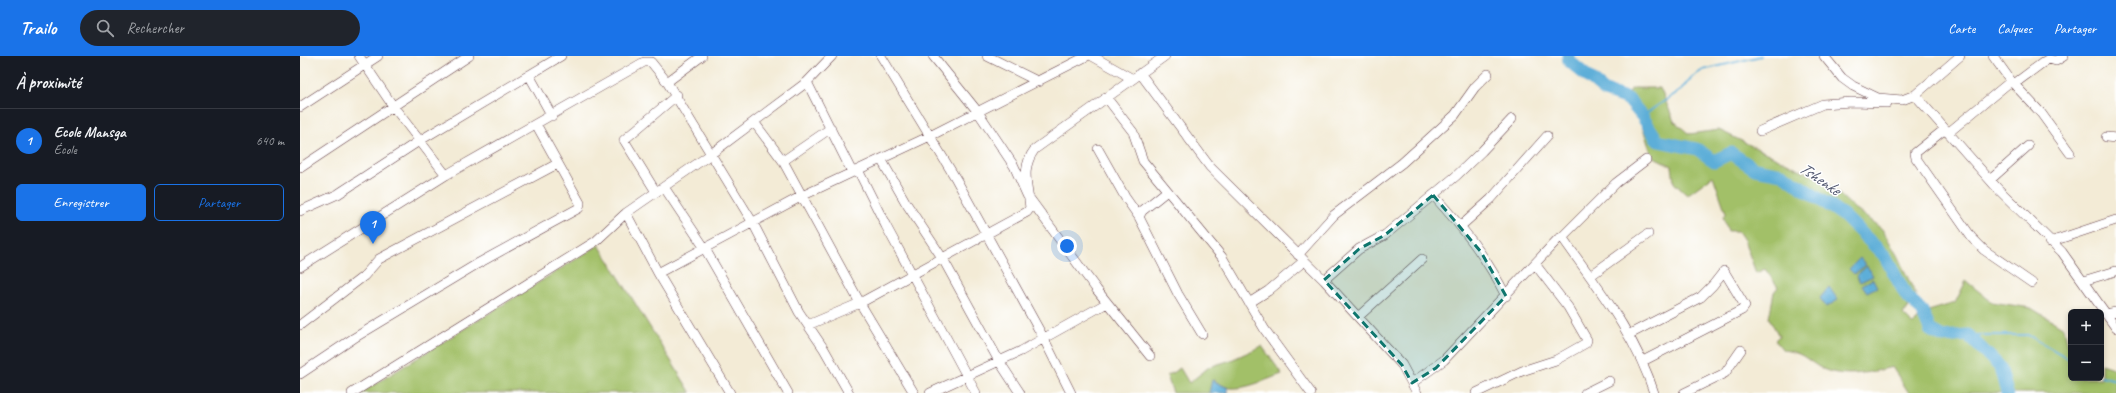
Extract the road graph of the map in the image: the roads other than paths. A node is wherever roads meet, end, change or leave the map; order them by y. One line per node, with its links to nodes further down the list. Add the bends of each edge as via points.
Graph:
1 (359, 56): 17 (street)
2 (378, 56): 17 (street)
3 (469, 56): 30 (street)
4 (561, 56): 20 (street)
5 (702, 56): 22 (street)
6 (832, 56): 23 (street)
7 (880, 56): 40 (street)
8 (933, 56): 32 (street)
9 (987, 56): 24 (street)
10 (1087, 56): 24 (street)
11 (1092, 56): 21 (street)
12 (1165, 56): 18 (street)
13 (1824, 56): 29 (street, via 1842,78 1853,86 1878,98)
14 (1993, 56): 25 (street)
15 (2064, 56): 25 (street, via 2056,60 2045,60)
16 (1956, 57): 27 (street)
17 (365, 64): 30 (street); 31 (street)
18 (1140, 72): 21 (street); 73 (street, via 1210,167)
19 (1488, 74): 73 (street, via 1455,115 1402,163 1334,215)
20 (529, 75): 33 (street); 44 (street)
21 (1131, 78): 28 (street)
22 (667, 82): 26 (street); 33 (street, via 648,61)
23 (807, 82): 35 (street); 37 (street)
24 (1038, 82): 32 (street)
25 (2013, 82): 39 (street); 47 (street, via 2042,113)
26 (677, 95): 48 (street); 57 (street, via 624,140)
27 (1915, 95): 29 (street); 39 (street)
28 (1106, 97): 58 (street, via 1133,132 1143,161); 59 (street, via 1035,149 1026,168)
29 (1902, 100): 38 (street, via 1888,103 1823,104)
30 (393, 106): 44 (street); 53 (street)
31 (300, 107)
32 (978, 112): 40 (street); 59 (street, via 1014,166)
33 (552, 116): 36 (street)
34 (1512, 119): 60 (street, via 1482,151)
35 (754, 122): 48 (street); 51 (street)
36 (536, 124): 52 (street); 55 (street)
37 (831, 128): 51 (street); 54 (street)
38 (1760, 131)
39 (1946, 131): 56 (street); 84 (street, via 1915,153 1916,158 1972,238)
40 (930, 136): 49 (street); 69 (street)
41 (1548, 136): 67 (street, via 1491,199)
42 (2106, 137): 43 (street)
43 (2116, 138)
44 (419, 141): 55 (street); 62 (street, via 330,199)
45 (2028, 146): 56 (street)
46 (1098, 149): 64 (street)
47 (2070, 153)
48 (711, 154): 57 (street); 66 (street)
49 (881, 159): 54 (street); 75 (street)
50 (1646, 160): 70 (street, via 1616,183)
51 (783, 161): 61 (street)
52 (557, 164): 92 (street, via 380,259 364,276); 102 (street, via 580,203 576,211 477,264 354,338)
53 (300, 168)
54 (855, 171): 61 (street); 80 (street)
55 (446, 175): 77 (street)
56 (1990, 180): 71 (street)
57 (660, 190): 63 (street); 72 (street)
58 (1167, 190): 64 (street, via 1142,211); 88 (street, via 1222,258)
59 (1027, 195): 69 (street, via 1030,208 1027,212); 87 (street)
60 (1433, 195): 67 (street); 82 (street, via 1385,235 1359,250)
61 (802, 196): 66 (street); 86 (street)
62 (300, 210)
63 (626, 213): 79 (street); 106 (street, via 588,247)
64 (1139, 217): 95 (street, via 1178,294)
65 (2116, 220): 71 (street)
66 (753, 223): 72 (street); 93 (street)
67 (1461, 226): 85 (street, via 1492,268)
68 (1648, 234): 81 (street)
69 (986, 235): 75 (street); 97 (street)
70 (1562, 238): 76 (street, via 1558,239); 81 (street)
71 (2050, 242): 83 (street, via 2062,252)
72 (704, 248): 79 (street); 108 (street)
73 (1301, 258): 82 (street); 88 (street, via 1268,291)
74 (1422, 258): 91 (street)
75 (943, 259): 80 (street); 100 (street)
76 (1535, 264): 85 (street); 117 (street, via 1568,307 1587,340 1586,343 1556,360 1522,371)
77 (300, 267)
78 (2116, 271): 83 (street)
79 (658, 273): 107 (street)
80 (913, 275): 86 (street); 103 (street)
81 (1590, 276): 96 (street, via 1616,313)
82 (1324, 280): 91 (street)
83 (2083, 281): 90 (street)
84 (2032, 283)
85 (1506, 296): 105 (street, via 1444,360)
86 (860, 303): 93 (street); 110 (street)
87 (1107, 303): 97 (street); 99 (street)
88 (1249, 303): 115 (street, via 1265,330)
89 (2116, 312): 90 (street)
90 (2106, 314): 94 (street)
91 (1358, 317): 105 (street, via 1402,365)
92 (300, 325)
93 (808, 325): 109 (street)
94 (2116, 328)
95 (1202, 334)
96 (1628, 336): 101 (street); 101 (street, via 1701,297 1724,271 1743,300 1745,306 1742,310)
97 (1044, 339): 100 (street); 114 (street)
98 (1741, 350): 120 (street, via 1725,373)
99 (1150, 356)
100 (999, 361): 103 (street); 113 (street)
101 (1643, 361): 119 (street)
102 (300, 374)
103 (967, 376): 111 (street); 112 (street)
104 (1609, 381): 118 (street)
105 (1412, 383): 116 (street)
106 (352, 393)
107 (730, 393)
108 (788, 393)
109 (849, 393)
110 (914, 393)
111 (930, 393)
112 (976, 393)
113 (1020, 393)
114 (1071, 393)
115 (1311, 393)
116 (1417, 393)
117 (1476, 393)
118 (1585, 393)
119 (1654, 393)
120 (1684, 393)

